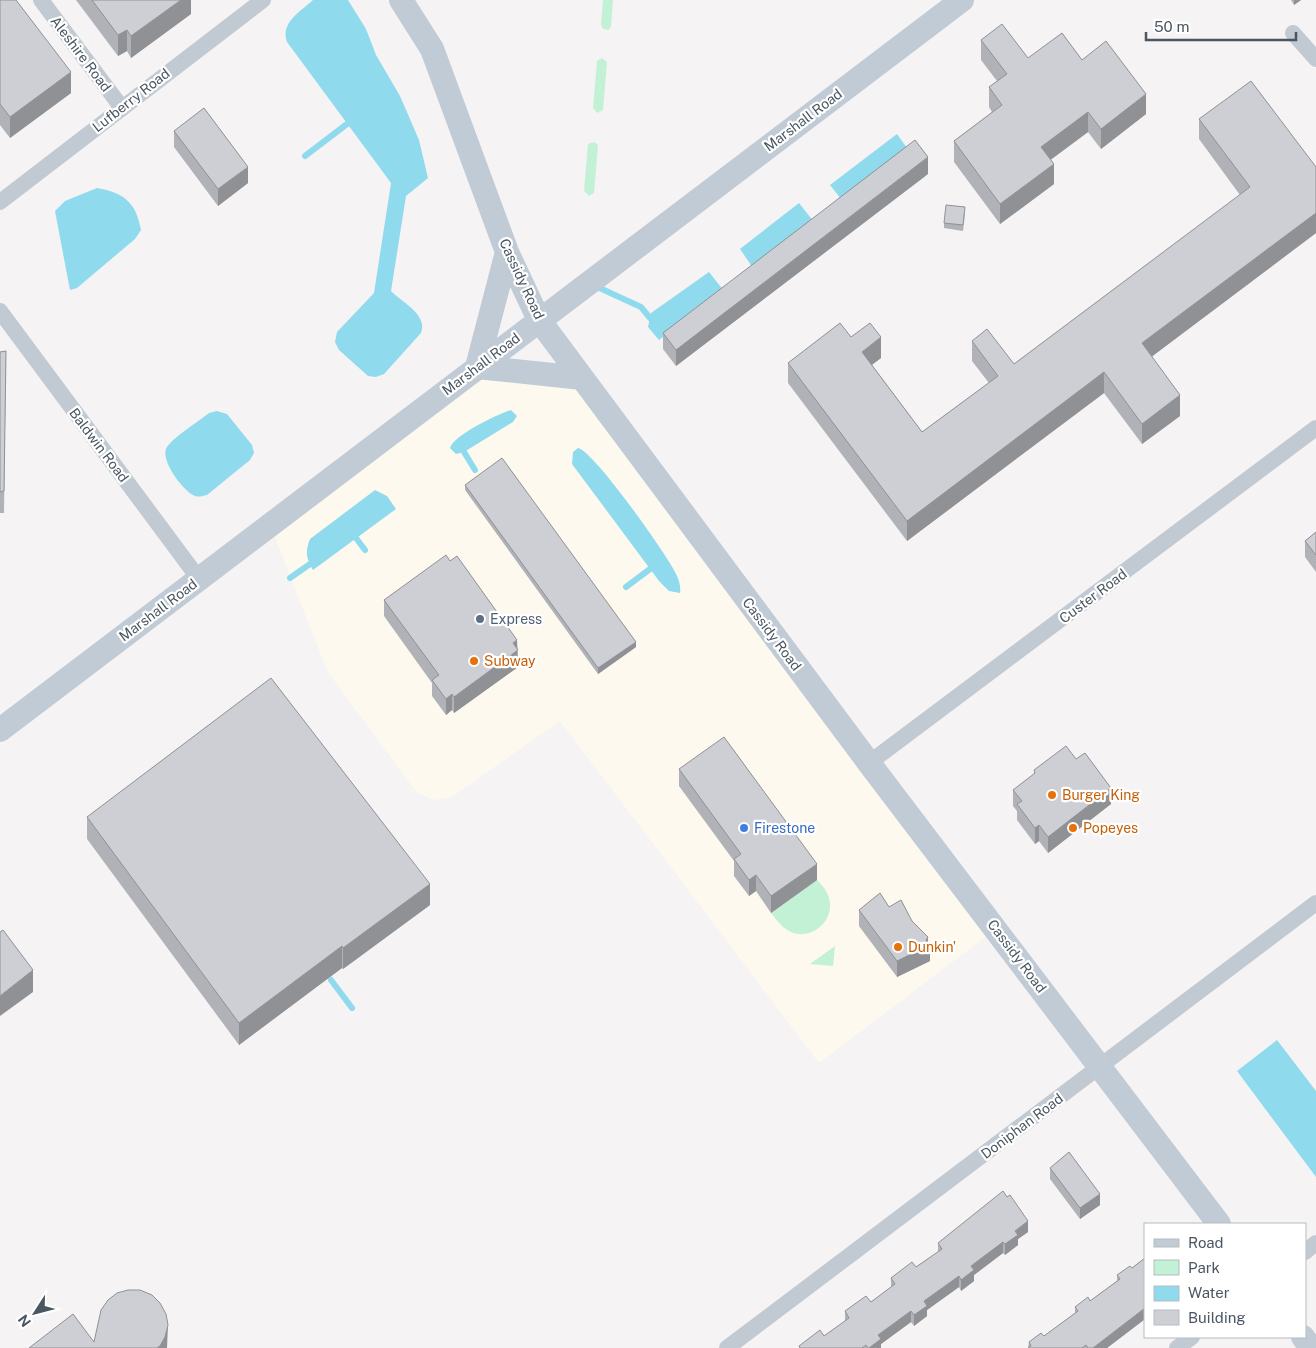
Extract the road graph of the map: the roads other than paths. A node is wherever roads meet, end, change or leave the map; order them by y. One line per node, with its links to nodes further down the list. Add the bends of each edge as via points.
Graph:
1 (41, 0): 7 (street, Aleshire Road)
2 (263, 0): 7 (street, Lufberry Road)
3 (402, 0): 9 (street, Cassidy Road, via 432,49)
4 (962, 0): 11 (street, Marshall Road)
5 (1293, 33): 6 (street)
6 (1316, 59)
7 (122, 108): 8 (street, Lufberry Road)
8 (0, 202)
9 (507, 252): 11 (street, Cassidy Road); 12 (street)
10 (0, 311): 15 (street, Baldwin Road)
11 (539, 320): 12 (street, Marshall Road); 13 (street, Cassidy Road)
12 (477, 367): 13 (street); 15 (street, Marshall Road)
13 (582, 378): 17 (street, Cassidy Road)
14 (1316, 428): 17 (street, Custer Road)
15 (199, 579): 16 (street, Marshall Road)
16 (0, 730)
17 (869, 763): 19 (street, Cassidy Road)
18 (1316, 904): 19 (street, Doniphan Road)
19 (1101, 1066): 20 (street, Cassidy Road); 24 (street, Doniphan Road)
20 (1218, 1223)
21 (1316, 1243): 22 (street)
22 (1306, 1251)
23 (1191, 1338): 25 (street)
24 (727, 1348)
25 (1178, 1348)

